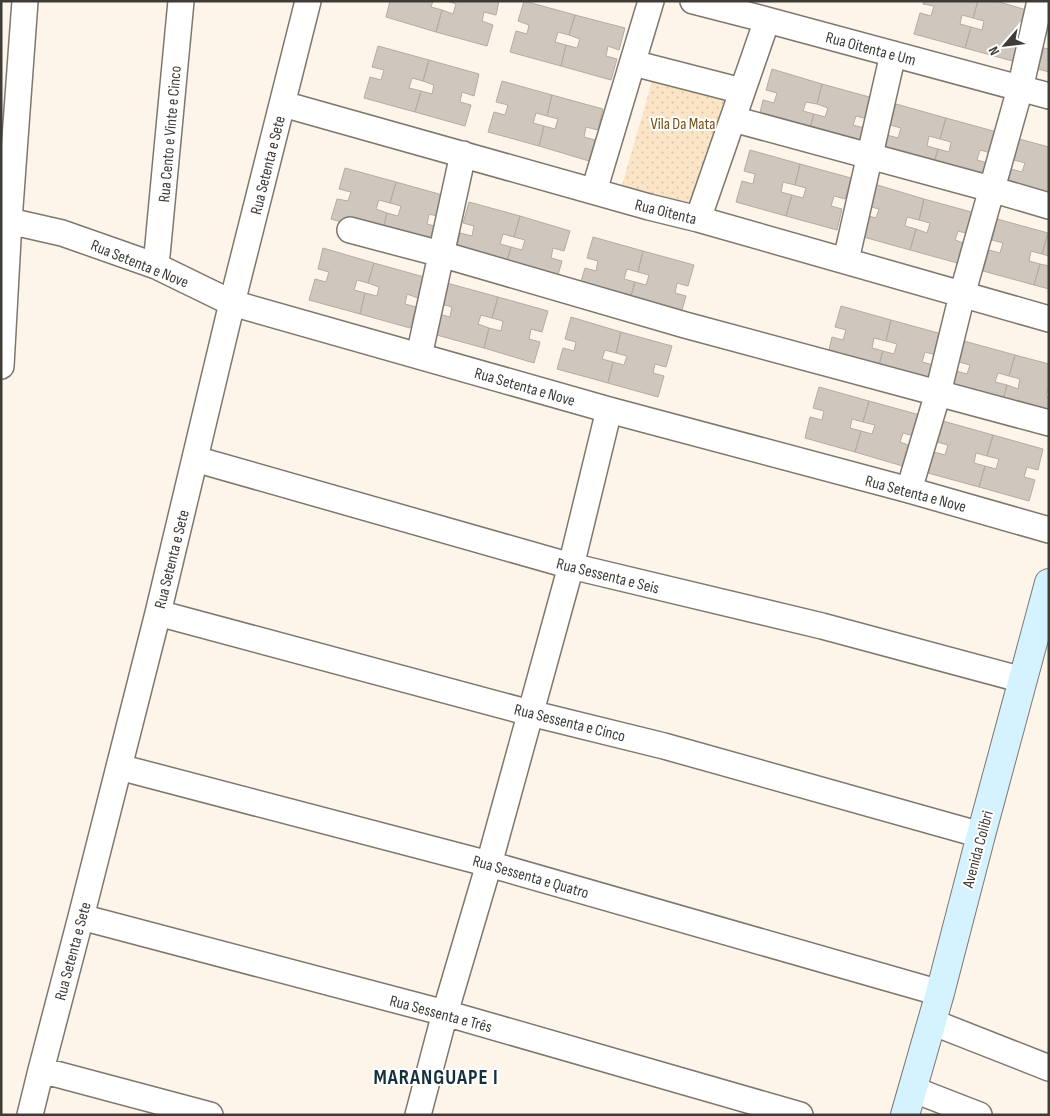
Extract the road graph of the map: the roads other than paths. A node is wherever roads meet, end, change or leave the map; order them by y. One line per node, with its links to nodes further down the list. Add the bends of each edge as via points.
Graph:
1 (25, 1): 10 (street)
2 (181, 1): 26 (street, Rua Cento e Vinte e Cinco)
3 (308, 1): 14 (street, Rua Setenta e Sete)
4 (651, 1): 9 (street)
5 (693, 1): 7 (street, Rua Oitenta e Um)
6 (1040, 1): 11 (street)
7 (767, 20): 8 (street, Rua Oitenta e Um); 12 (street)
8 (893, 54): 11 (street, Rua Oitenta e Um); 17 (street)
9 (633, 63): 12 (street); 19 (street)
10 (11, 68): 22 (street)
11 (1020, 89): 13 (street, Rua Oitenta e Um); 18 (street)
12 (742, 91): 15 (street)
13 (1049, 96)
14 (283, 104): 16 (street, Rua Oitenta); 28 (street, Rua Setenta e Sete)
15 (733, 119): 17 (street); 21 (street)
16 (463, 154): 19 (street, Rua Oitenta); 24 (street)
17 (870, 157): 18 (street); 25 (street)
18 (991, 189): 20 (street); 27 (street)
19 (594, 192): 21 (street, Rua Oitenta)
20 (1049, 206)
21 (698, 218): 25 (street, Rua Oitenta)
22 (5, 221): 26 (street, Rua Setenta e Nove, via 62,234); 31 (street)
23 (350, 230): 24 (street)
24 (441, 254): 30 (street); 32 (street, via 685,325)
25 (846, 260): 27 (street, Rua Oitenta)
26 (156, 266): 28 (street, Rua Setenta e Nove)
27 (962, 295): 29 (street, Rua Oitenta); 32 (street)
28 (232, 303): 30 (street, Rua Setenta e Nove); 35 (street, Rua Setenta e Sete)
29 (1049, 319)
30 (419, 356): 33 (street, Rua Setenta e Nove)
31 (1, 366)
32 (938, 392): 34 (street); 36 (street)
33 (609, 410): 36 (street, Rua Setenta e Nove); 38 (street)
34 (1049, 422)
35 (196, 459): 38 (street, Rua Sessenta e Seis); 40 (street, Rua Setenta e Sete)
36 (909, 490): 37 (street, Rua Setenta e Nove)
37 (1049, 530)
38 (571, 566): 41 (street, Rua Sessenta e Seis, via 822,626); 42 (street)
39 (1049, 582): 41 (main road, Avenida Colibri)
40 (158, 613): 42 (street, Rua Sessenta e Cinco); 43 (street, Rua Setenta e Sete)
41 (1023, 680): 44 (main road, Avenida Colibri)
42 (530, 713): 44 (street, Rua Sessenta e Cinco, via 664,746); 45 (street)
43 (119, 767): 45 (street, Rua Sessenta e Quatro); 46 (street, Rua Setenta e Sete)
44 (981, 835): 47 (main road, Avenida Colibri)
45 (489, 864): 47 (street, Rua Sessenta e Quatro); 48 (street)
46 (81, 917): 48 (street, Rua Sessenta e Três); 51 (street, Rua Setenta e Sete)
47 (940, 993): 49 (main road, Avenida Colibri)
48 (445, 1013): 55 (street); 56 (street, Rua Sessenta e Três)
49 (932, 1022): 50 (street); 52 (main road, Avenida Colibri)
50 (1049, 1068)
51 (41, 1070): 53 (street, Rua Setenta e Sete); 54 (street)
52 (909, 1102): 57 (street)
53 (30, 1115)
54 (210, 1115)
55 (418, 1115)
56 (800, 1115)
57 (979, 1115)

